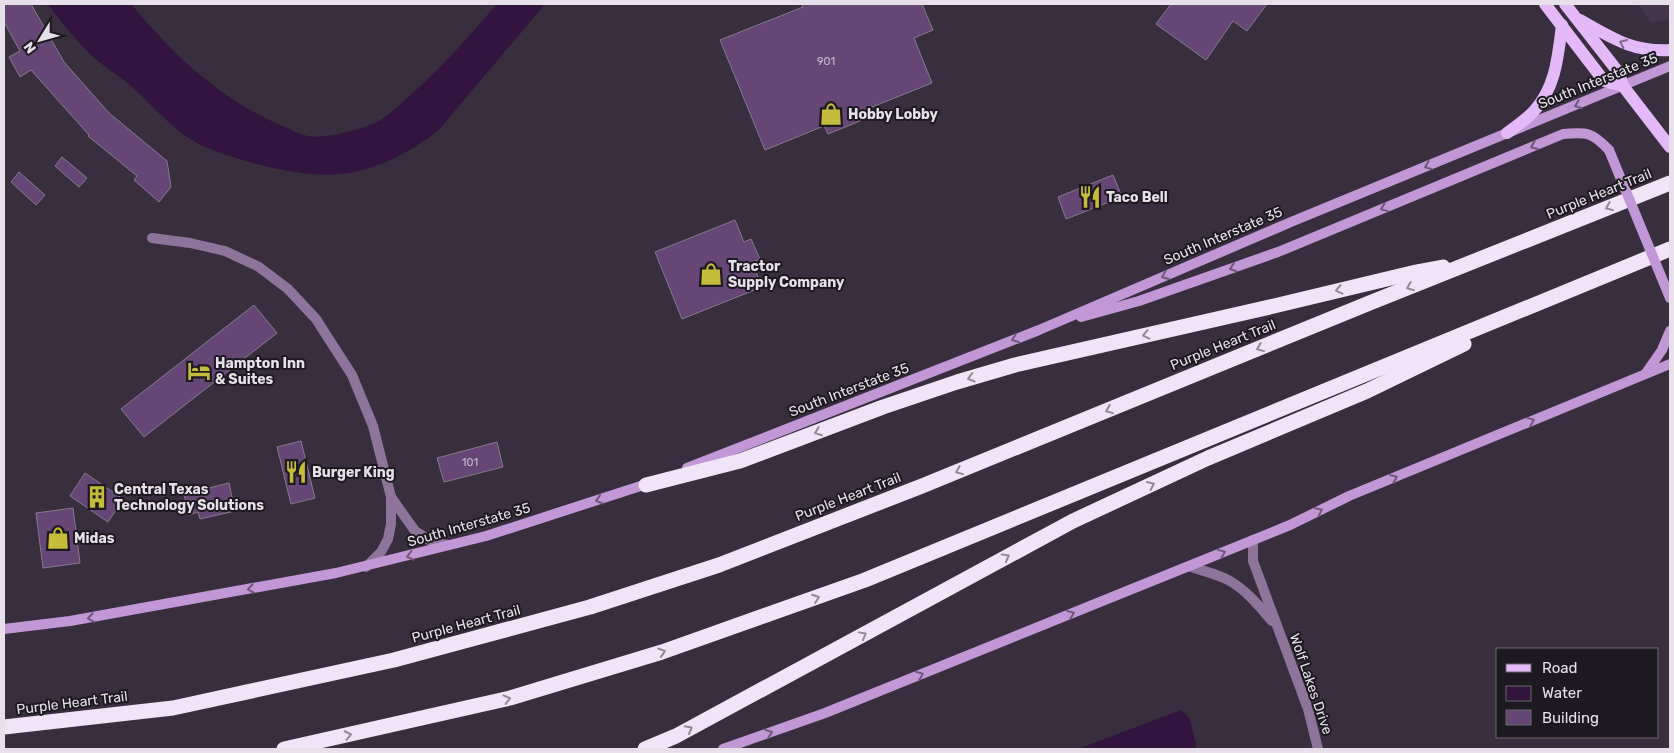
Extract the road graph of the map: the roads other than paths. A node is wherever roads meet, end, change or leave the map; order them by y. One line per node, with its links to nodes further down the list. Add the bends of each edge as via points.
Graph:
1 (1545, 4): 4 (main road)
2 (1565, 4): 3 (main road)
3 (1574, 16): 5 (main road, one-way to 3, via 1633,47); 7 (main road, via 1619,72)
4 (1562, 25): 7 (main road, via 1604,81); 8 (main road, via 1557,66 1547,94 1533,113)
5 (1670, 50)
6 (1670, 66): 7 (main road, South Interstate 35)
7 (1623, 86): 8 (main road, South Interstate 35, one-way to 8); 9 (main road)
8 (1507, 133): 16 (main road, South Interstate 35, one-way to 16)
9 (1670, 147)
10 (1670, 183): 13 (highway, Purple Heart Trail, one-way to 13)
11 (152, 238): 21 (street, via 224,251 259,267 288,289 316,319 352,375 373,426)
12 (1670, 249): 14 (highway)
13 (1472, 263): 20 (highway, one-way to 20, via 1416,272 1015,365 883,407 740,461); 28 (highway, Purple Heart Trail, one-way to 28, via 913,490 719,565 599,604 394,660 173,708)
14 (1602, 277): 29 (highway, one-way to 14, via 510,698 759,619 865,580); 30 (highway, one-way to 14, via 676,736 1073,522 1208,458 1367,391)
15 (1670, 298): 16 (main road, one-way to 16, bridge, via 1609,150 1598,139 1583,132 1562,134 1278,252 1139,301)
16 (1039, 330): 20 (main road, South Interstate 35, one-way to 20)
17 (1670, 331): 19 (main road)
18 (1670, 364): 19 (main road)
19 (1646, 374): 22 (main road, one-way to 19, via 1349,496)
20 (646, 484): 23 (main road, South Interstate 35, one-way to 23)
21 (392, 497): 23 (street, via 415,531 434,543); 25 (street, via 388,539 381,552)
22 (1253, 540): 24 (main road, one-way to 22); 26 (street, Wolf Lakes Drive, via 1254,560)
23 (452, 545): 25 (main road, South Interstate 35, one-way to 25)
24 (1189, 566): 26 (street, Wolf Lakes Drive, via 1243,589); 31 (main road, one-way to 24, via 834,710)
25 (366, 567): 27 (main road, South Interstate 35, one-way to 27, via 70,621)
26 (1277, 628): 32 (street, Wolf Lakes Drive, via 1308,709)
27 (4, 629)
28 (4, 727)
29 (284, 749)
30 (645, 749)
31 (723, 749)
32 (1318, 749)

